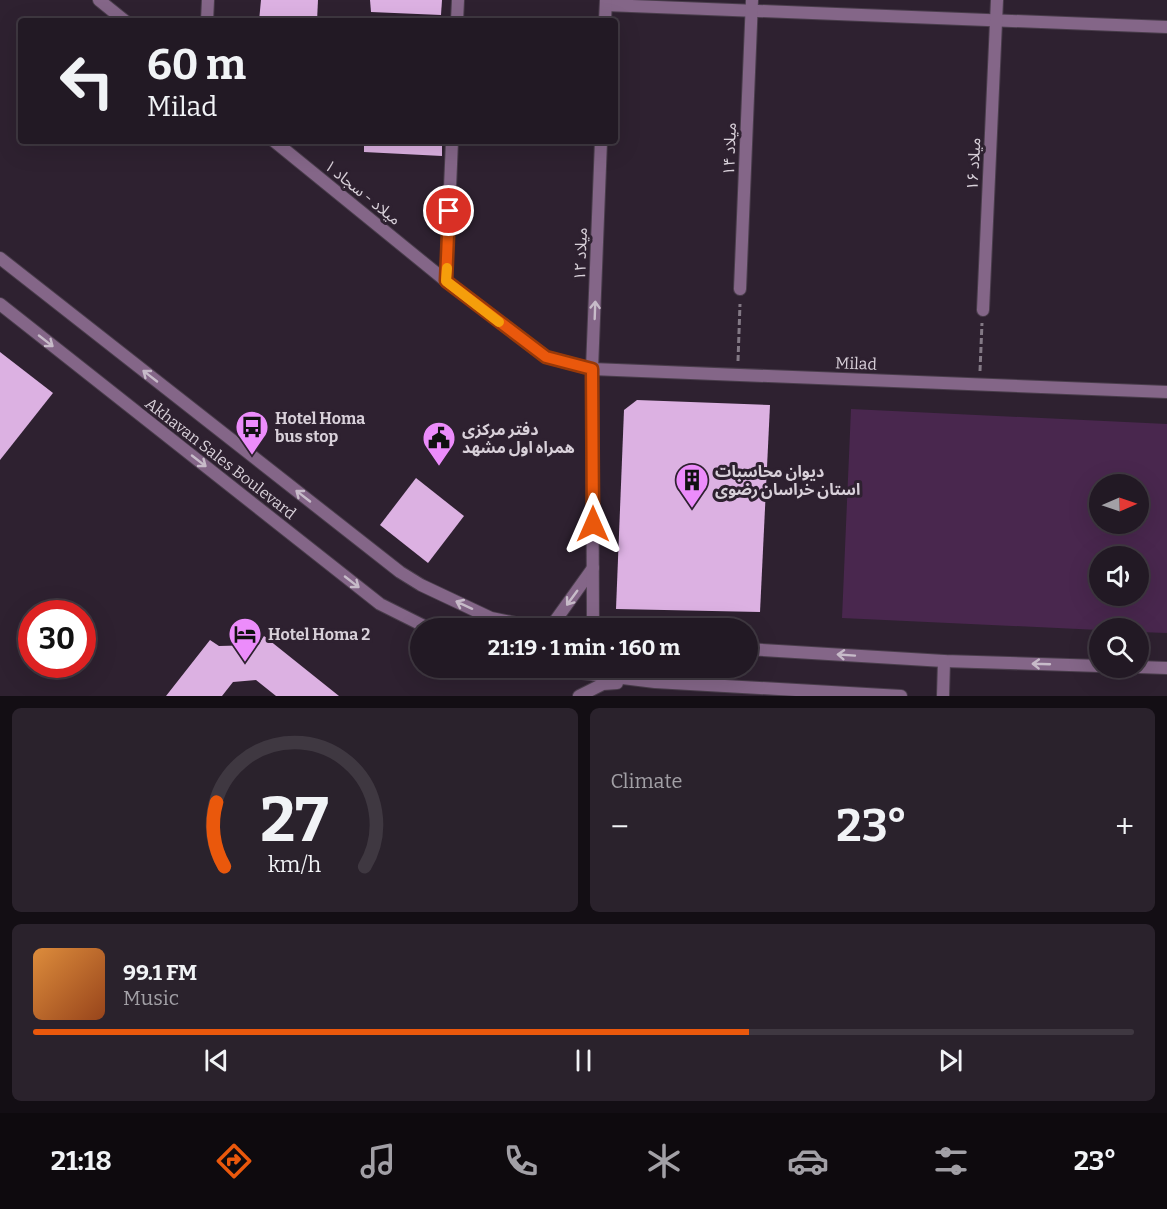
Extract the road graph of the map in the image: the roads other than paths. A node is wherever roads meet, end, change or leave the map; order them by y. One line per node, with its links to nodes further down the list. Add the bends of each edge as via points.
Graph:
1 (99, 0): 7 (street)
2 (208, 0): 8 (street)
3 (458, 0): 9 (street)
4 (997, 0): 11 (street, میلاد ۱۶)
5 (606, 3): 6 (street); 10 (street)
6 (752, 5): 11 (street); 18 (street, میلاد ۱۴)
7 (121, 18)
8 (207, 18)
9 (457, 18)
10 (605, 18)
11 (996, 20): 12 (street); 20 (street, میلاد ۱۶)
12 (1167, 27)
13 (278, 144): 17 (street, میلاد - سجاد ۱)
14 (452, 144): 17 (street)
15 (601, 144): 22 (street, میلاد ۱۲, one-way to 15)
16 (0, 258): 25 (street, one-way to 16, via 400,572)
17 (446, 281): 21 (street, میلاد - سجاد ۱)
18 (740, 289)
19 (0, 304): 28 (street, Akhavan Sales Boulevard, one-way to 28, via 380,604)
20 (982, 310)
21 (546, 357): 22 (street, Milad)
22 (592, 369): 23 (street, Milad); 24 (street, میلاد ۱۲)
23 (1167, 392)
24 (593, 568): 26 (street, one-way to 26); 27 (street, میلاد ۱۲)
25 (491, 618)
26 (557, 618)
27 (594, 618)
28 (410, 619)
29 (758, 650): 30 (street, one-way to 29)
30 (944, 661): 31 (street, one-way to 30); 38 (street)
31 (1089, 666)
32 (1149, 667): 33 (street)
33 (1167, 668)
34 (623, 678): 35 (street)
35 (655, 682): 36 (street, via 603,684); 37 (street)
36 (579, 696)
37 (901, 696)
38 (943, 696)

